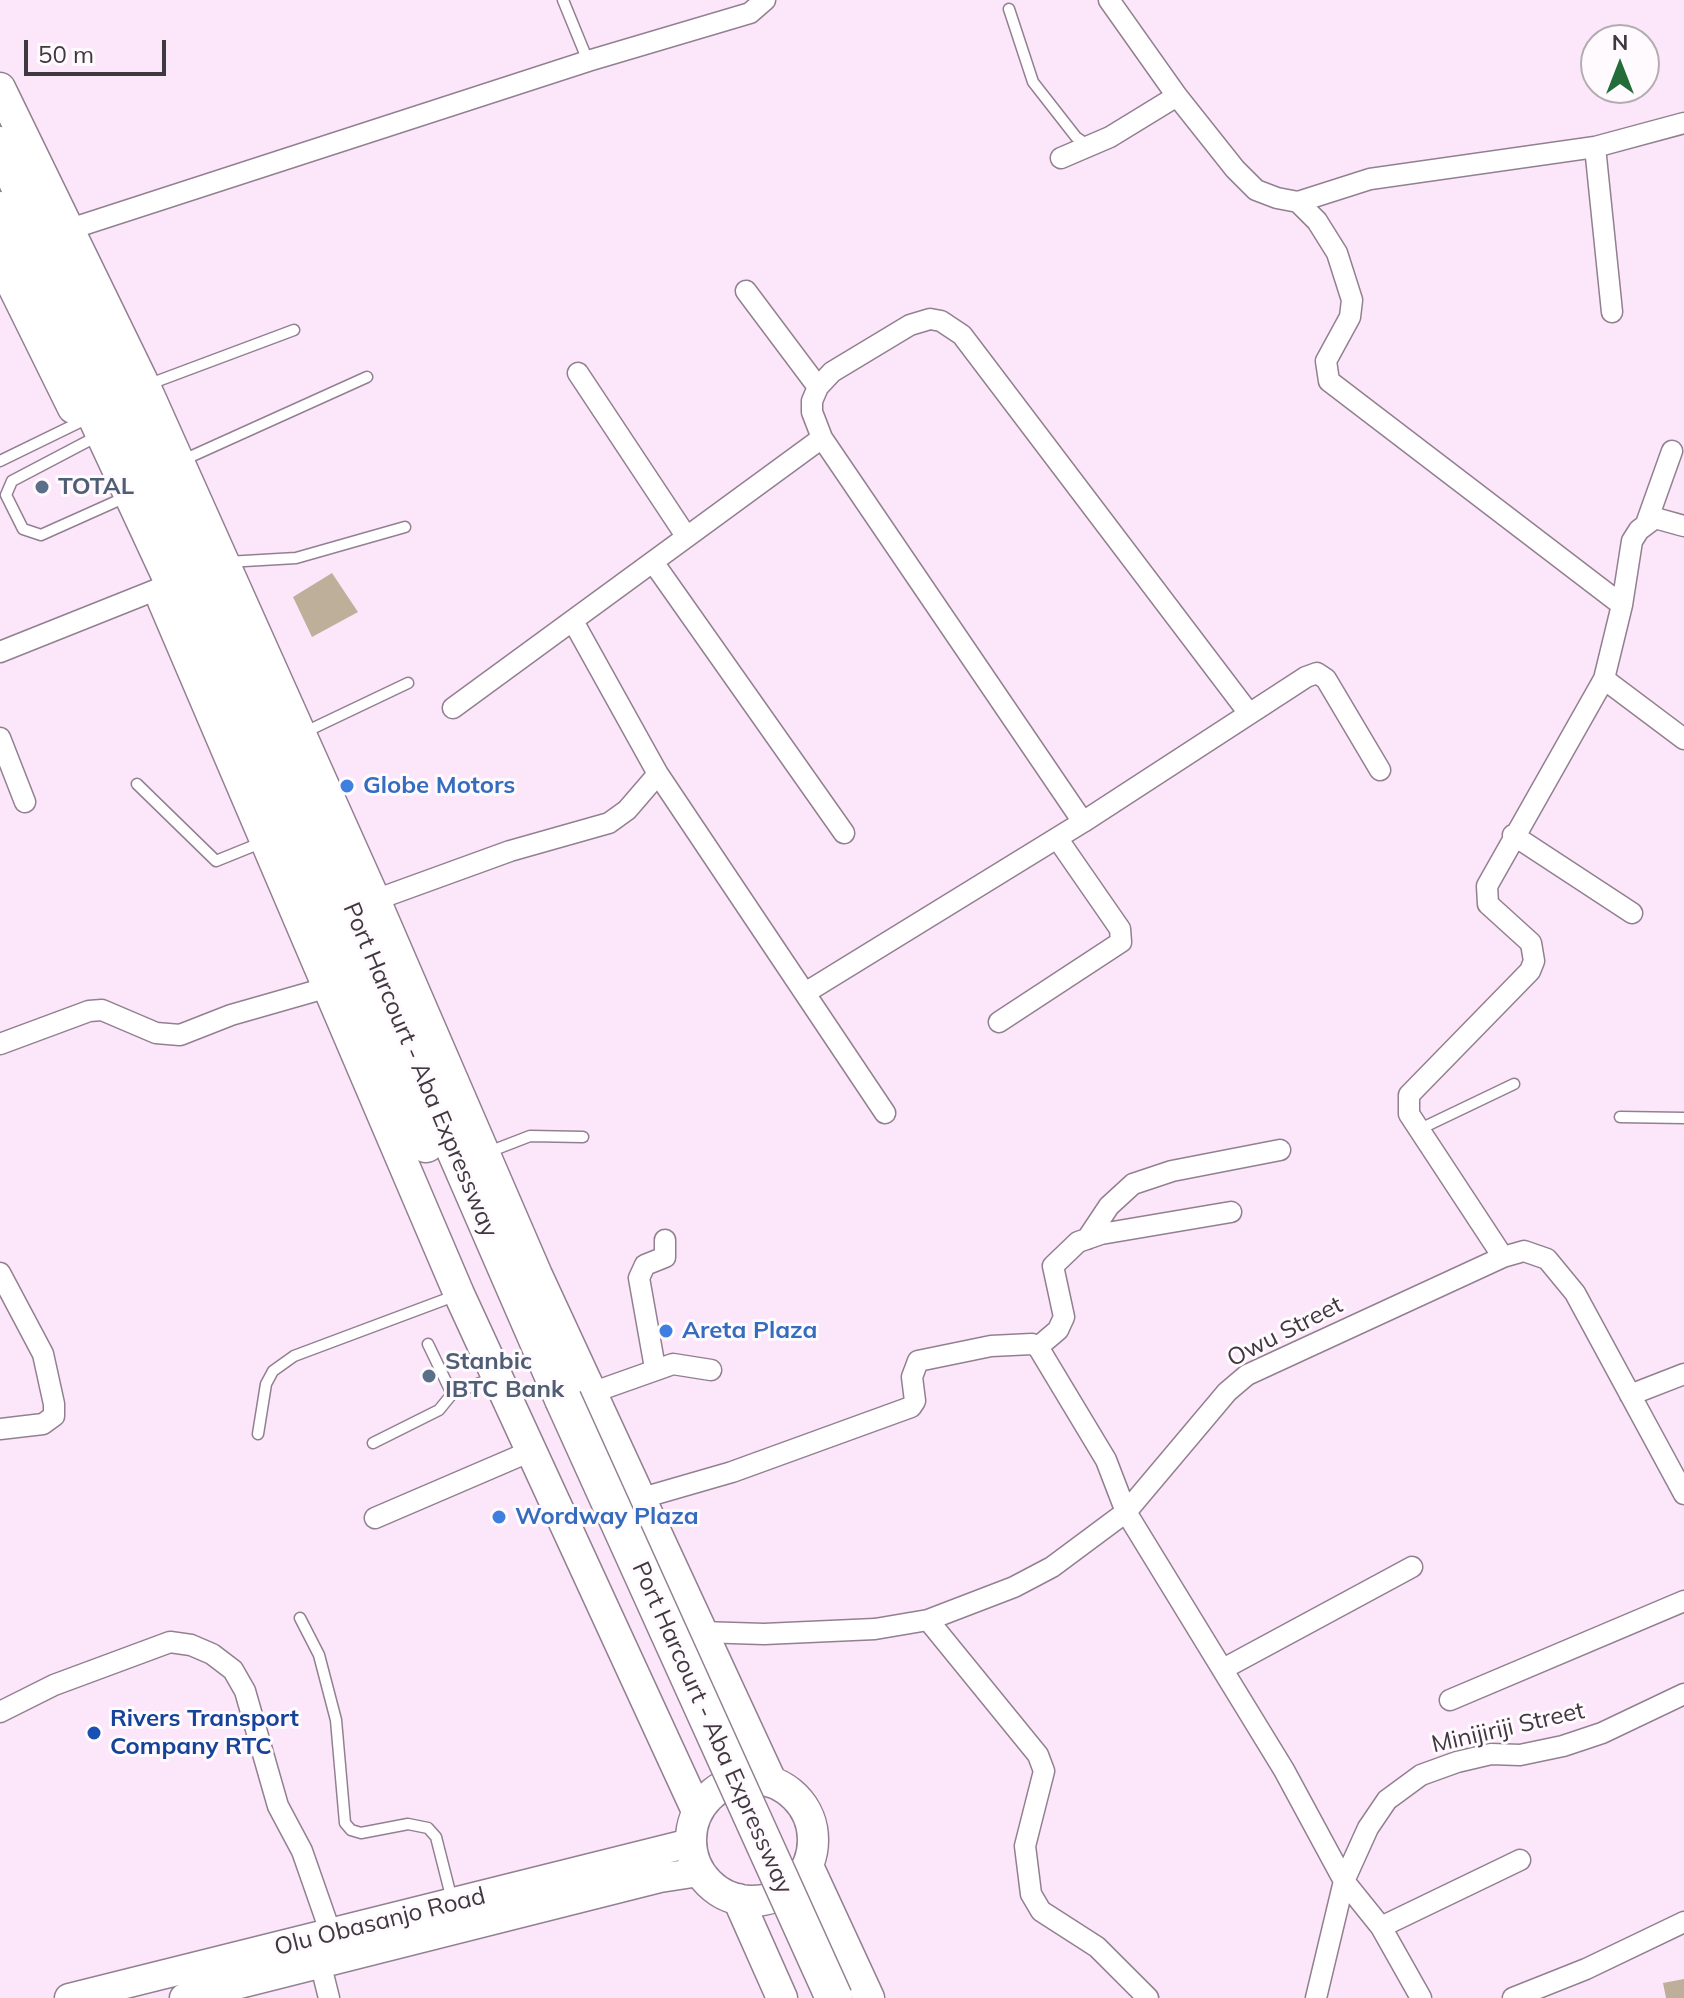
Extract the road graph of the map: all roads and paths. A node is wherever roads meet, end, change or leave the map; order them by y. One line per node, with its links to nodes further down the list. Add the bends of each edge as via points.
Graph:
1 (563, 0): 5 (lane)
2 (765, 0): 5 (street, via 750,13)
3 (1109, 0): 7 (street)
4 (1009, 9): 10 (lane, via 1033,82)
5 (588, 61): 15 (street)
6 (0, 88): 15 (main road)
7 (1177, 96): 10 (street); 13 (street, via 1256,190)
8 (1684, 123): 11 (street)
9 (0, 145): 84 (highway, Port Harcourt - Aba Expressway, via 257,695)
10 (1089, 146): 12 (street)
11 (1595, 147): 13 (street, via 1370,179); 18 (street)
12 (1061, 158)
13 (1298, 202): 37 (street, via 1337,253 1352,300 1350,317 1326,361 1329,381)
14 (0, 210): 84 (highway, Port Harcourt - Aba Expressway, via 286,825 496,1305)
15 (67, 230): 22 (main road)
16 (0, 260): 24 (main road)
17 (746, 291): 23 (street)
18 (1612, 312)
19 (294, 330): 22 (lane)
20 (578, 373): 33 (street)
21 (367, 377): 28 (lane)
22 (145, 386): 28 (main road)
23 (818, 387): 25 (street, via 812,412); 43 (street, via 832,372 910,325 941,321 962,335)
24 (85, 431): 27 (lane); 29 (main road); 29 (lane, via 12,481 6,495 23,529 41,535)
25 (822, 438): 33 (street); 51 (street)
26 (1672, 451): 30 (street)
27 (0, 461)
28 (179, 462): 35 (main road)
29 (117, 501): 36 (main road)
30 (1647, 521): 31 (street, via 1665,518); 37 (street, via 1632,541)
31 (1684, 526)
32 (405, 527): 35 (lane, via 296,558)
33 (686, 536): 34 (street)
34 (653, 562): 38 (street); 52 (street)
35 (225, 563): 44 (main road)
36 (158, 589): 39 (street); 55 (main road)
37 (1622, 605): 40 (street)
38 (573, 621): 42 (street); 48 (street)
39 (0, 652)
40 (1604, 679): 46 (street); 53 (street)
41 (408, 683): 44 (lane)
42 (453, 708)
43 (1248, 712): 47 (street, via 1317,673 1326,679); 51 (street)
44 (301, 734): 56 (main road)
45 (0, 738): 50 (street)
46 (1684, 739)
47 (1380, 770)
48 (658, 774): 56 (street, via 609,823 510,851); 59 (street)
49 (137, 784): 55 (lane, via 216,861)
50 (25, 802)
51 (1083, 822): 54 (street)
52 (844, 833)
53 (1513, 835): 57 (street); 66 (street, via 1485,895 1531,943 1534,961 1530,971 1415,1085 1409,1114)
54 (1057, 838): 59 (street); 60 (street, via 1120,929 1121,942)
55 (265, 841): 58 (main road)
56 (375, 900): 69 (main road)
57 (1632, 913)
58 (329, 987): 61 (street, via 180,1035 156,1033 102,1010); 75 (main road)
59 (805, 993): 63 (street)
60 (999, 1022)
61 (0, 1044)
62 (1514, 1084): 66 (lane)
63 (885, 1113)
64 (1620, 1117): 65 (lane)
65 (1684, 1118)
66 (1420, 1129): 73 (street)
67 (583, 1137): 69 (lane, via 530,1136)
68 (1280, 1150): 71 (street, via 1133,1184 1109,1206)
69 (484, 1154): 84 (main road)
70 (1231, 1212): 71 (street)
71 (1087, 1239): 77 (street, via 1053,1266 1064,1317)
72 (665, 1240): 78 (street, via 665,1257 645,1265 639,1278)
73 (1503, 1257): 83 (street, Owu Street, via 1534,1253 1559,1270); 91 (street, Owu Street, via 1247,1375)
74 (0, 1273): 85 (street, via 43,1354 54,1404 54,1416 43,1424)
75 (459, 1294): 81 (main road); 86 (lane, via 294,1356 273,1371 266,1384)
76 (428, 1344): 82 (lane)
77 (1038, 1347): 90 (street, via 991,1346 918,1361 911,1407 732,1472); 91 (street, via 1106,1460)
78 (655, 1368): 79 (street, via 673,1364); 84 (street)
79 (711, 1370)
80 (1684, 1374): 83 (street)
81 (497, 1376): 82 (lane); 88 (main road)
82 (452, 1394): 87 (lane, via 439,1410)
83 (1630, 1395): 89 (street, Owu Street)
84 (567, 1399): 90 (main road); 120 (highway, Port Harcourt - Aba Expressway); 121 (highway, Port Harcourt - Aba Expressway, bridge)
85 (0, 1429)
86 (258, 1434)
87 (373, 1443)
88 (531, 1451): 92 (street); 103 (main road)
89 (1684, 1494)
90 (642, 1498): 97 (main road)
91 (1126, 1512): 96 (street, Owu Street, via 1052,1567); 98 (street)
92 (375, 1518)
93 (1412, 1567): 98 (street)
94 (1684, 1601): 100 (street)
95 (300, 1618): 110 (lane, via 319,1655 336,1720 345,1823 361,1833 408,1824 428,1828 436,1837)
96 (928, 1620): 97 (street, Owu Street, via 875,1629); 123 (street, via 1038,1755 1044,1771 1025,1846 1031,1894 1041,1911 1097,1947)
97 (701, 1632): 102 (main road)
98 (1223, 1669): 108 (street)
99 (1684, 1694): 108 (street, Minijiriji Street, via 1563,1746 1520,1755 1491,1754 1421,1775 1387,1800)
100 (1450, 1700)
101 (0, 1712): 113 (street, via 68,1679 170,1642 212,1654 233,1670 245,1691 278,1806 302,1851)
102 (771, 1781): 103 (main road, via 754,1778 721,1786); 106 (main road, via 787,1789 809,1815 814,1832)
103 (697, 1811): 104 (main road)
104 (690, 1843): 107 (main road); 110 (main road, Olu Obasanjo Road)
105 (1520, 1860): 112 (street)
106 (808, 1866): 109 (main road, via 783,1893 765,1900); 122 (main road)
107 (699, 1872): 109 (main road, via 712,1886); 114 (main road, Olu Obasanjo Road)
108 (1344, 1881): 112 (street); 124 (street, Minijiriji Street)
109 (738, 1899): 119 (main road)
110 (453, 1904): 113 (main road, Olu Obasanjo Road)
111 (1684, 1922): 126 (street)
112 (1381, 1927): 125 (street)
113 (331, 1934): 116 (main road, Olu Obasanjo Road)
114 (321, 1966): 115 (main road, Olu Obasanjo Road); 118 (street)
115 (213, 1994): 117 (main road, Olu Obasanjo Road)
116 (69, 1998)
117 (184, 1998)
118 (329, 1998)
119 (782, 1998)
120 (811, 1998)
121 (834, 1998)
122 (869, 1998)
123 (1148, 1998)
124 (1316, 1998)
125 (1421, 1998)
126 (1513, 1998)

